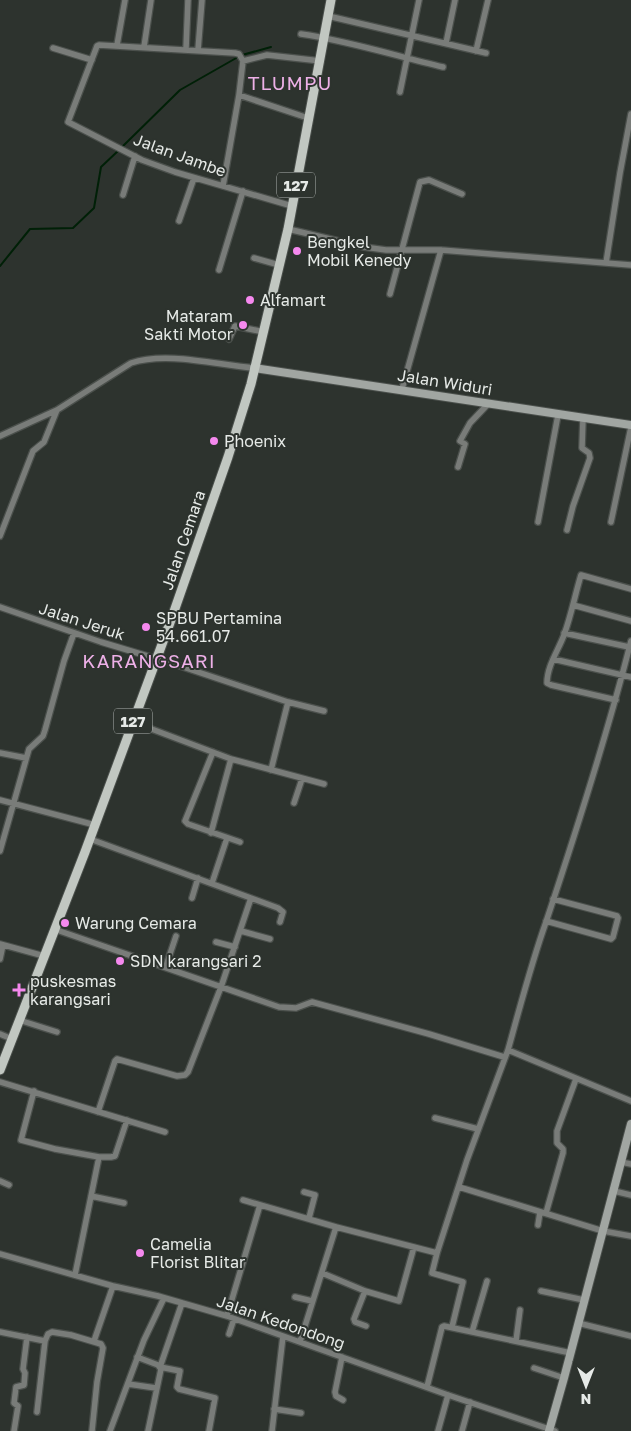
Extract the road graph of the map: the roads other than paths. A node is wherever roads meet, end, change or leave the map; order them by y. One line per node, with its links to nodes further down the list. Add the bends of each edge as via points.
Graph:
1 (126, 0): 14 (street)
2 (151, 0): 15 (street)
3 (188, 0): 17 (street)
4 (202, 0): 18 (street)
5 (332, 0): 9 (main road, Jalan Cemara / 127)
6 (419, 0): 11 (street)
7 (455, 0): 13 (street)
8 (488, 0): 19 (street)
9 (328, 16): 11 (street); 12 (main road, Jalan Cemara / 127)
10 (300, 34): 12 (street)
11 (410, 36): 13 (street); 22 (street)
12 (325, 37): 22 (street); 24 (main road, Jalan Cemara / 127)
13 (446, 43): 19 (street)
14 (117, 45): 15 (street); 23 (street, via 99,45)
15 (144, 47): 17 (street)
16 (53, 48): 23 (street)
17 (186, 49): 18 (street)
18 (198, 50): 21 (street)
19 (476, 51): 20 (street)
20 (486, 53)
21 (242, 58): 24 (street, via 267,55); 27 (street)
22 (407, 58): 25 (street); 26 (street)
23 (92, 60): 30 (street, Jalan Jambe, via 68,122)
24 (321, 61): 29 (main road, Jalan Cemara / 127)
25 (444, 67)
26 (400, 92)
27 (239, 95): 29 (street); 32 (street)
28 (631, 114): 42 (street)
29 (308, 118): 36 (main road, Jalan Cemara / 127)
30 (135, 156): 31 (street, Jalan Jambe); 35 (street)
31 (194, 178): 32 (street, Jalan Jambe); 37 (street)
32 (224, 186): 33 (street, Jalan Jambe)
33 (243, 192): 36 (street, Jalan Jambe); 45 (street)
34 (462, 194): 40 (street, via 428,180 420,182)
35 (123, 195)
36 (292, 206): 38 (main road, Jalan Cemara / 127)
37 (179, 221)
38 (288, 229): 40 (street, via 364,247); 43 (main road, Jalan Cemara / 127)
39 (441, 250): 40 (street); 42 (street); 50 (street)
40 (402, 251): 46 (street)
41 (254, 258): 43 (street)
42 (606, 263): 44 (street)
43 (280, 265): 47 (main road, Jalan Cemara / 127)
44 (631, 265)
45 (219, 270)
46 (390, 294)
47 (264, 332): 48 (street, via 235,326); 49 (main road, Jalan Cemara / 127)
48 (230, 339)
49 (254, 368): 50 (main road, Jalan Widuri); 52 (street, via 183,360 141,360 131,363); 70 (main road, Jalan Cemara / 127, via 228,457)
50 (402, 389): 51 (main road, Jalan Widuri)
51 (489, 403): 53 (main road, Jalan Widuri); 57 (street, via 466,428 460,441 465,444)
52 (57, 410): 56 (street); 61 (street, via 44,442 33,451)
53 (558, 415): 54 (main road, Jalan Widuri); 58 (street)
54 (583, 418): 55 (main road, Jalan Widuri); 60 (street, via 582,448 590,458)
55 (631, 426): 59 (street)
56 (0, 436)
57 (458, 466)
58 (538, 522)
59 (611, 522)
60 (567, 530)
61 (0, 536)
62 (631, 589): 63 (street, via 582,575)
63 (573, 606): 65 (street); 66 (street)
64 (0, 608): 67 (street, Jalan Jeruk)
65 (631, 621)
66 (564, 633): 68 (street); 71 (street)
67 (74, 634): 70 (street, Jalan Jeruk); 80 (street, via 45,730 30,747)
68 (630, 644): 69 (street)
69 (629, 656): 72 (street)
70 (156, 659): 75 (street, Jalan Jeruk); 77 (main road, Jalan Cemara / 127)
71 (552, 659): 72 (street); 74 (street, via 548,684)
72 (623, 674): 73 (street); 74 (street)
73 (631, 676)
74 (616, 700): 98 (street)
75 (288, 702): 76 (street, Jalan Jeruk); 82 (street)
76 (324, 711)
77 (133, 722): 78 (street); 88 (main road, Jalan Cemara / 127)
78 (213, 752): 81 (street); 89 (street, via 185,819 188,824)
79 (0, 753): 80 (street)
80 (26, 758): 87 (street)
81 (231, 759): 82 (street); 89 (street)
82 (271, 770): 83 (street)
83 (302, 779): 84 (street); 86 (street)
84 (324, 784)
85 (0, 800): 87 (street)
86 (294, 803)
87 (14, 804): 88 (street); 93 (street)
88 (94, 825): 91 (main road, Jalan Cemara / 127)
89 (211, 832): 90 (street)
90 (227, 838): 92 (street); 95 (street)
91 (90, 839): 94 (street); 101 (main road, Jalan Cemara / 127)
92 (240, 842)
93 (0, 852)
94 (198, 878): 95 (street); 96 (street)
95 (212, 883): 97 (street)
96 (192, 898)
97 (251, 898): 100 (street, via 282,910); 102 (street)
98 (554, 899): 99 (street); 99 (street, via 617,916 613,937)
99 (546, 921): 116 (street)
100 (280, 922)
101 (54, 929): 108 (main road, Jalan Cemara / 127); 110 (street)
102 (241, 931): 104 (street); 107 (street)
103 (176, 936): 110 (street)
104 (270, 939)
105 (216, 942): 107 (street)
106 (2, 944): 108 (street); 109 (street)
107 (235, 947): 111 (street)
108 (44, 956): 112 (main road, Jalan Cemara / 127)
109 (0, 959)
110 (166, 966): 111 (street)
111 (221, 987): 117 (street, via 291,1009 312,1002); 123 (street, via 188,1072 177,1076 117,1058)
112 (19, 1020): 113 (street); 115 (main road, Jalan Cemara / 127)
113 (57, 1032)
114 (0, 1034): 115 (street)
115 (12, 1039): 118 (main road, Jalan Cemara / 127)
116 (508, 1050): 117 (street); 119 (street)
117 (504, 1058): 127 (street)
118 (0, 1070)
119 (576, 1079): 122 (street); 142 (street, via 557,1131 556,1143 563,1153)
120 (0, 1082): 121 (street)
121 (34, 1091): 123 (street); 129 (street, via 21,1140)
122 (631, 1101)
123 (98, 1112): 125 (street)
124 (435, 1118): 127 (street)
125 (127, 1120): 128 (street); 129 (street, via 115,1156)
126 (631, 1124): 130 (main road)
127 (478, 1129): 134 (street)
128 (165, 1132)
129 (99, 1157): 138 (street)
130 (621, 1162): 131 (street); 135 (main road)
131 (631, 1164)
132 (0, 1181): 133 (street)
133 (9, 1185)
134 (459, 1187): 142 (street); 149 (street)
135 (614, 1191): 137 (street); 146 (main road)
136 (304, 1192): 143 (street, via 315,1196)
137 (631, 1195)
138 (92, 1196): 140 (street); 152 (street)
139 (242, 1200): 141 (street)
140 (124, 1203)
141 (260, 1205): 143 (street); 163 (street)
142 (543, 1212): 144 (street); 146 (street)
143 (309, 1218): 145 (street)
144 (538, 1225)
145 (336, 1227): 148 (street); 151 (street)
146 (603, 1230): 147 (street); 159 (main road)
147 (631, 1236)
148 (414, 1247): 149 (street); 155 (street, via 399,1301)
149 (438, 1253): 167 (street, via 432,1273 464,1282)
150 (0, 1254): 152 (street, Jalan Kedondong)
151 (322, 1273): 155 (street); 160 (street)
152 (75, 1275): 154 (street, Jalan Kedondong)
153 (487, 1281): 169 (street)
154 (113, 1286): 157 (street, Jalan Kedondong); 175 (street)
155 (365, 1291): 166 (street, via 354,1319)
156 (541, 1291): 159 (street)
157 (162, 1297): 161 (street, Jalan Kedondong); 179 (street)
158 (295, 1297): 160 (street)
159 (584, 1300): 165 (main road)
160 (312, 1301): 177 (street)
161 (182, 1303): 163 (street, Jalan Kedondong); 181 (street)
162 (520, 1310): 176 (street)
163 (228, 1316): 164 (street, Jalan Kedondong)
164 (234, 1319): 170 (street); 171 (street, Jalan Kedondong)
165 (578, 1323): 172 (street); 178 (main road)
166 (366, 1326)
167 (452, 1327): 169 (street); 185 (street, via 442,1327)
168 (0, 1332): 173 (street)
169 (472, 1332): 176 (street)
170 (229, 1334)
171 (283, 1336): 177 (street, Jalan Kedondong); 190 (street)
172 (631, 1336)
173 (27, 1337): 174 (street); 194 (street, via 22,1369 24,1385 15,1389 14,1403 18,1406)
174 (45, 1341): 175 (street, via 52,1332); 191 (street)
175 (94, 1341): 195 (street, via 103,1348)
176 (516, 1341): 178 (street)
177 (300, 1342): 180 (street, Jalan Kedondong)
178 (571, 1353): 183 (main road)
179 (138, 1357): 181 (street); 184 (street)
180 (342, 1357): 185 (street, Jalan Kedondong); 188 (street, via 335,1392)
181 (160, 1367): 186 (street); 198 (street, via 180,1371 179,1389 215,1398)
182 (534, 1368): 183 (street)
183 (564, 1378): 193 (main road)
184 (128, 1384): 186 (street); 196 (street)
185 (427, 1387): 187 (street, Jalan Kedondong)
186 (156, 1388): 197 (street)
187 (448, 1395): 189 (street, Jalan Kedondong); 200 (street)
188 (343, 1400)
189 (470, 1402): 193 (street, Jalan Kedondong); 201 (street)
190 (274, 1409): 192 (street); 199 (street)
191 (37, 1412)
192 (301, 1413)
193 (551, 1430)
194 (14, 1431)
195 (92, 1431)
196 (110, 1431)
197 (148, 1431)
198 (209, 1431)
199 (272, 1431)
200 (438, 1431)
201 (462, 1431)

